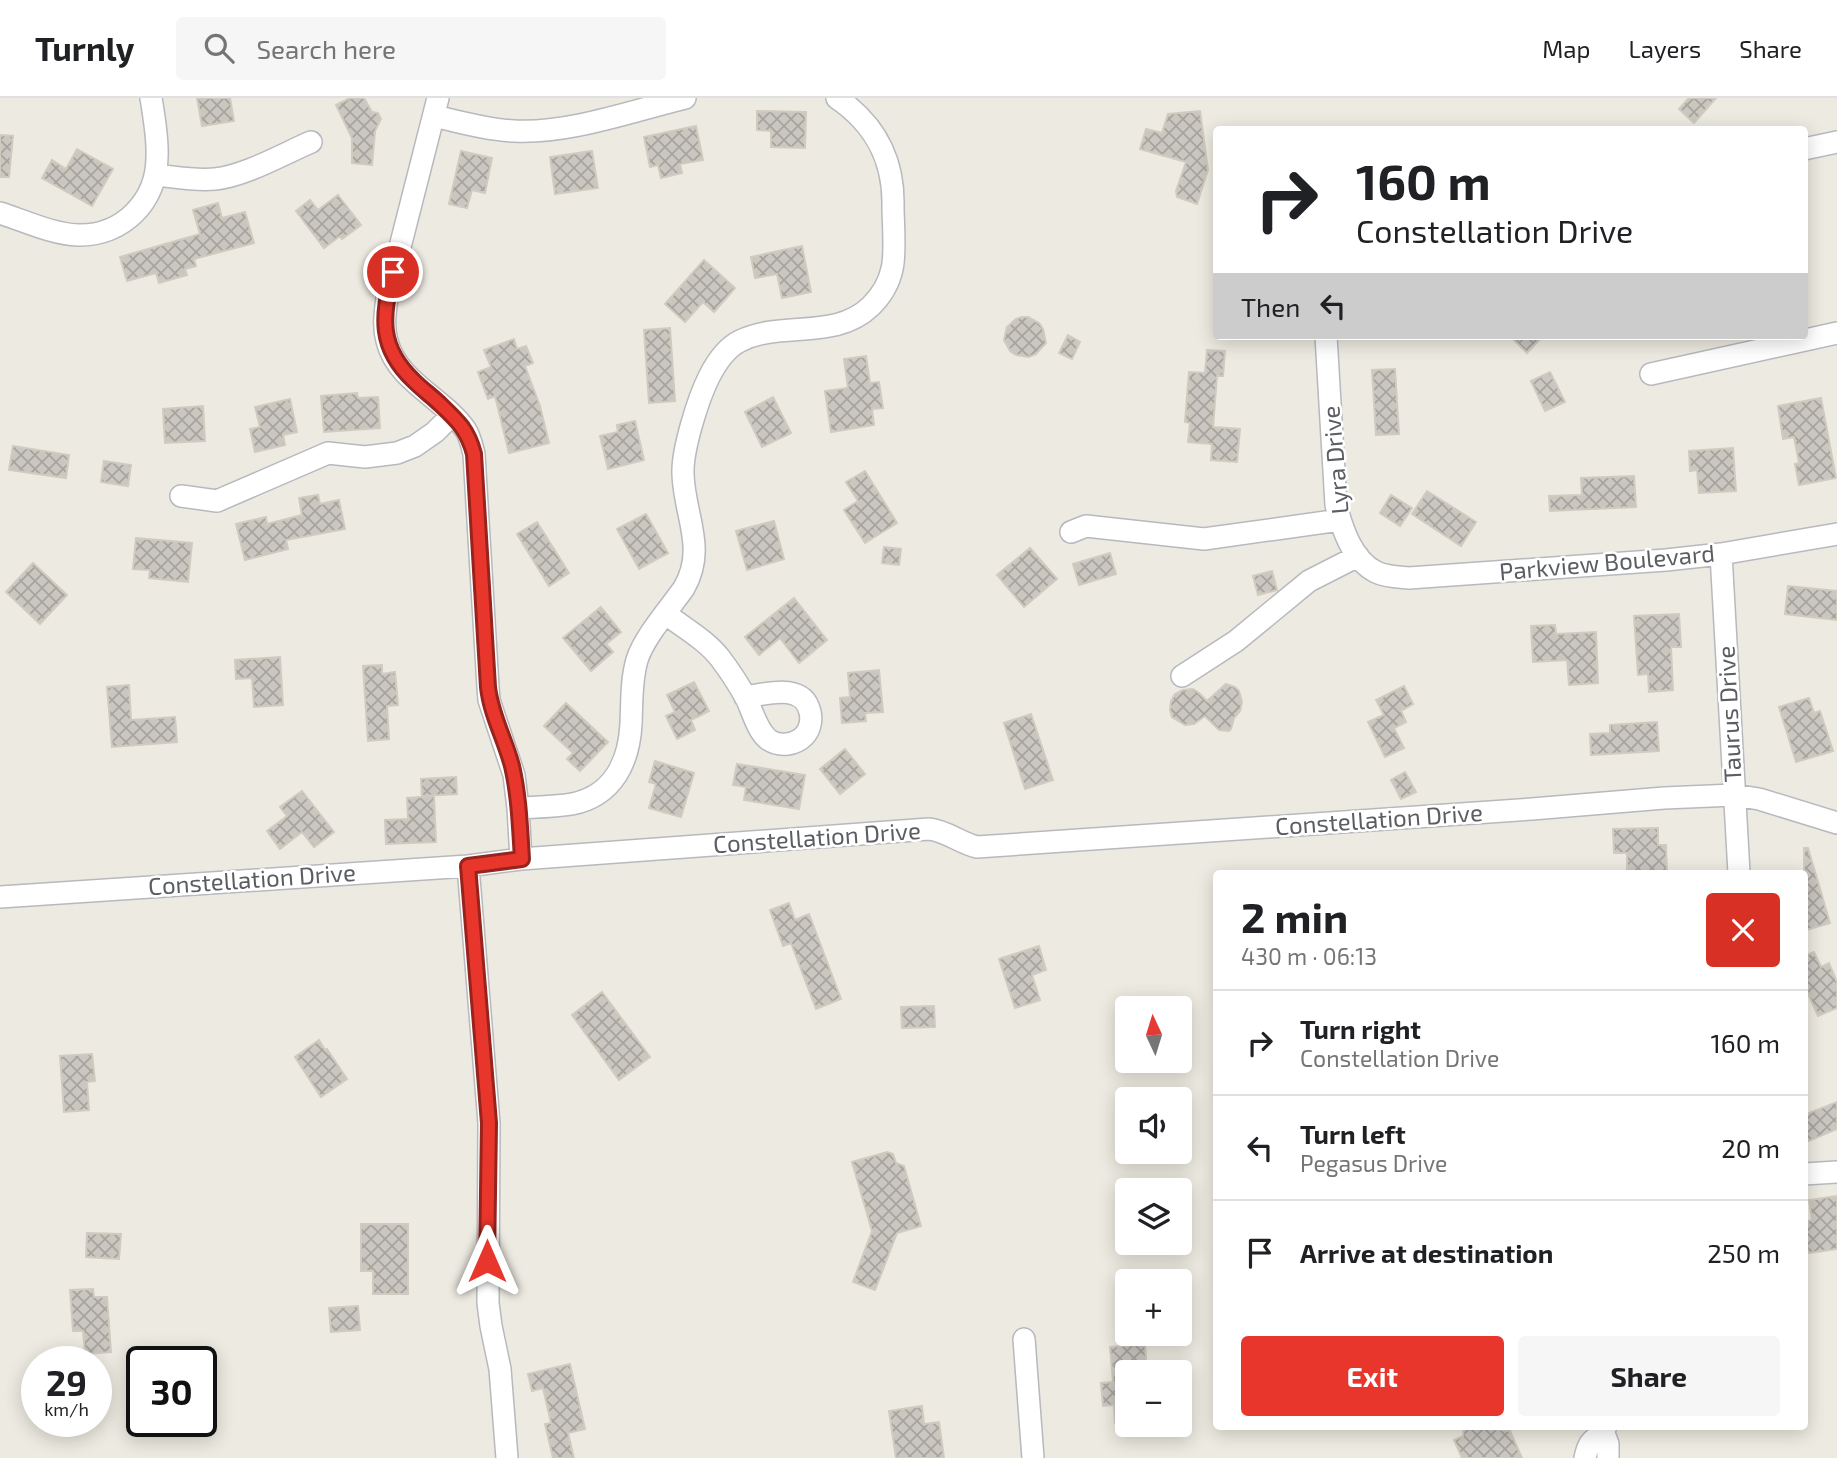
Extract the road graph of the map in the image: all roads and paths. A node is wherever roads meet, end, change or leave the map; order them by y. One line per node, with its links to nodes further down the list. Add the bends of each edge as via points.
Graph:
1 (151, 98): 8 (street)
2 (685, 98): 4 (street, via 538,131 491,129)
3 (836, 98): 23 (street, via 866,122 891,174 893,267 878,299 852,321 754,336 739,342 718,361 702,392 685,453 684,488 695,537 694,566)
4 (436, 107): 15 (street, via 387,298 385,332 400,367)
5 (311, 142): 8 (street, via 218,179)
6 (1837, 142): 7 (street)
7 (1808, 148)
8 (156, 175): 9 (street, via 140,208 127,221 104,232 63,233)
9 (0, 213)
10 (1837, 333): 11 (street)
11 (1808, 339)
12 (1327, 340): 17 (street, Lyra Drive)
13 (1805, 340): 14 (street)
14 (1651, 374)
15 (452, 415): 16 (street, via 415,446 397,453 365,457 328,453 217,501); 27 (street, via 466,430 474,454 489,700 511,762)
16 (181, 496)
17 (1340, 520): 18 (street, via 1204,539 1086,526); 21 (street, Lyra Drive)
18 (1071, 532)
19 (1837, 534): 20 (street, Parkview Boulevard)
20 (1721, 554): 22 (street, Parkview Boulevard, via 1409,578); 26 (street, Taurus Drive)
21 (1358, 556): 22 (street, Lyra Drive); 24 (street, via 1308,581 1236,641)
22 (1376, 572)
23 (666, 614): 25 (street, via 710,647); 27 (street, via 637,658 629,749 613,781 575,804)
24 (1182, 676)
25 (745, 697)
26 (1734, 795): 28 (street, Constellation Drive); 29 (street, Constellation Drive, via 977,847 929,829); 31 (street, Taurus Drive)
27 (518, 808): 29 (street)
28 (1837, 823)
29 (522, 859): 30 (street, Constellation Drive)
30 (468, 866): 32 (street, Constellation Drive); 38 (street, via 489,1123 488,1303 500,1369)
31 (1739, 870)
32 (0, 897)
33 (1837, 1172): 34 (street)
34 (1808, 1174)
35 (1024, 1339): 39 (street)
36 (1604, 1430): 40 (street, via 1592,1439)
37 (1605, 1430): 41 (street)
38 (507, 1458)
39 (1033, 1458)
40 (1586, 1458)
41 (1608, 1458)

